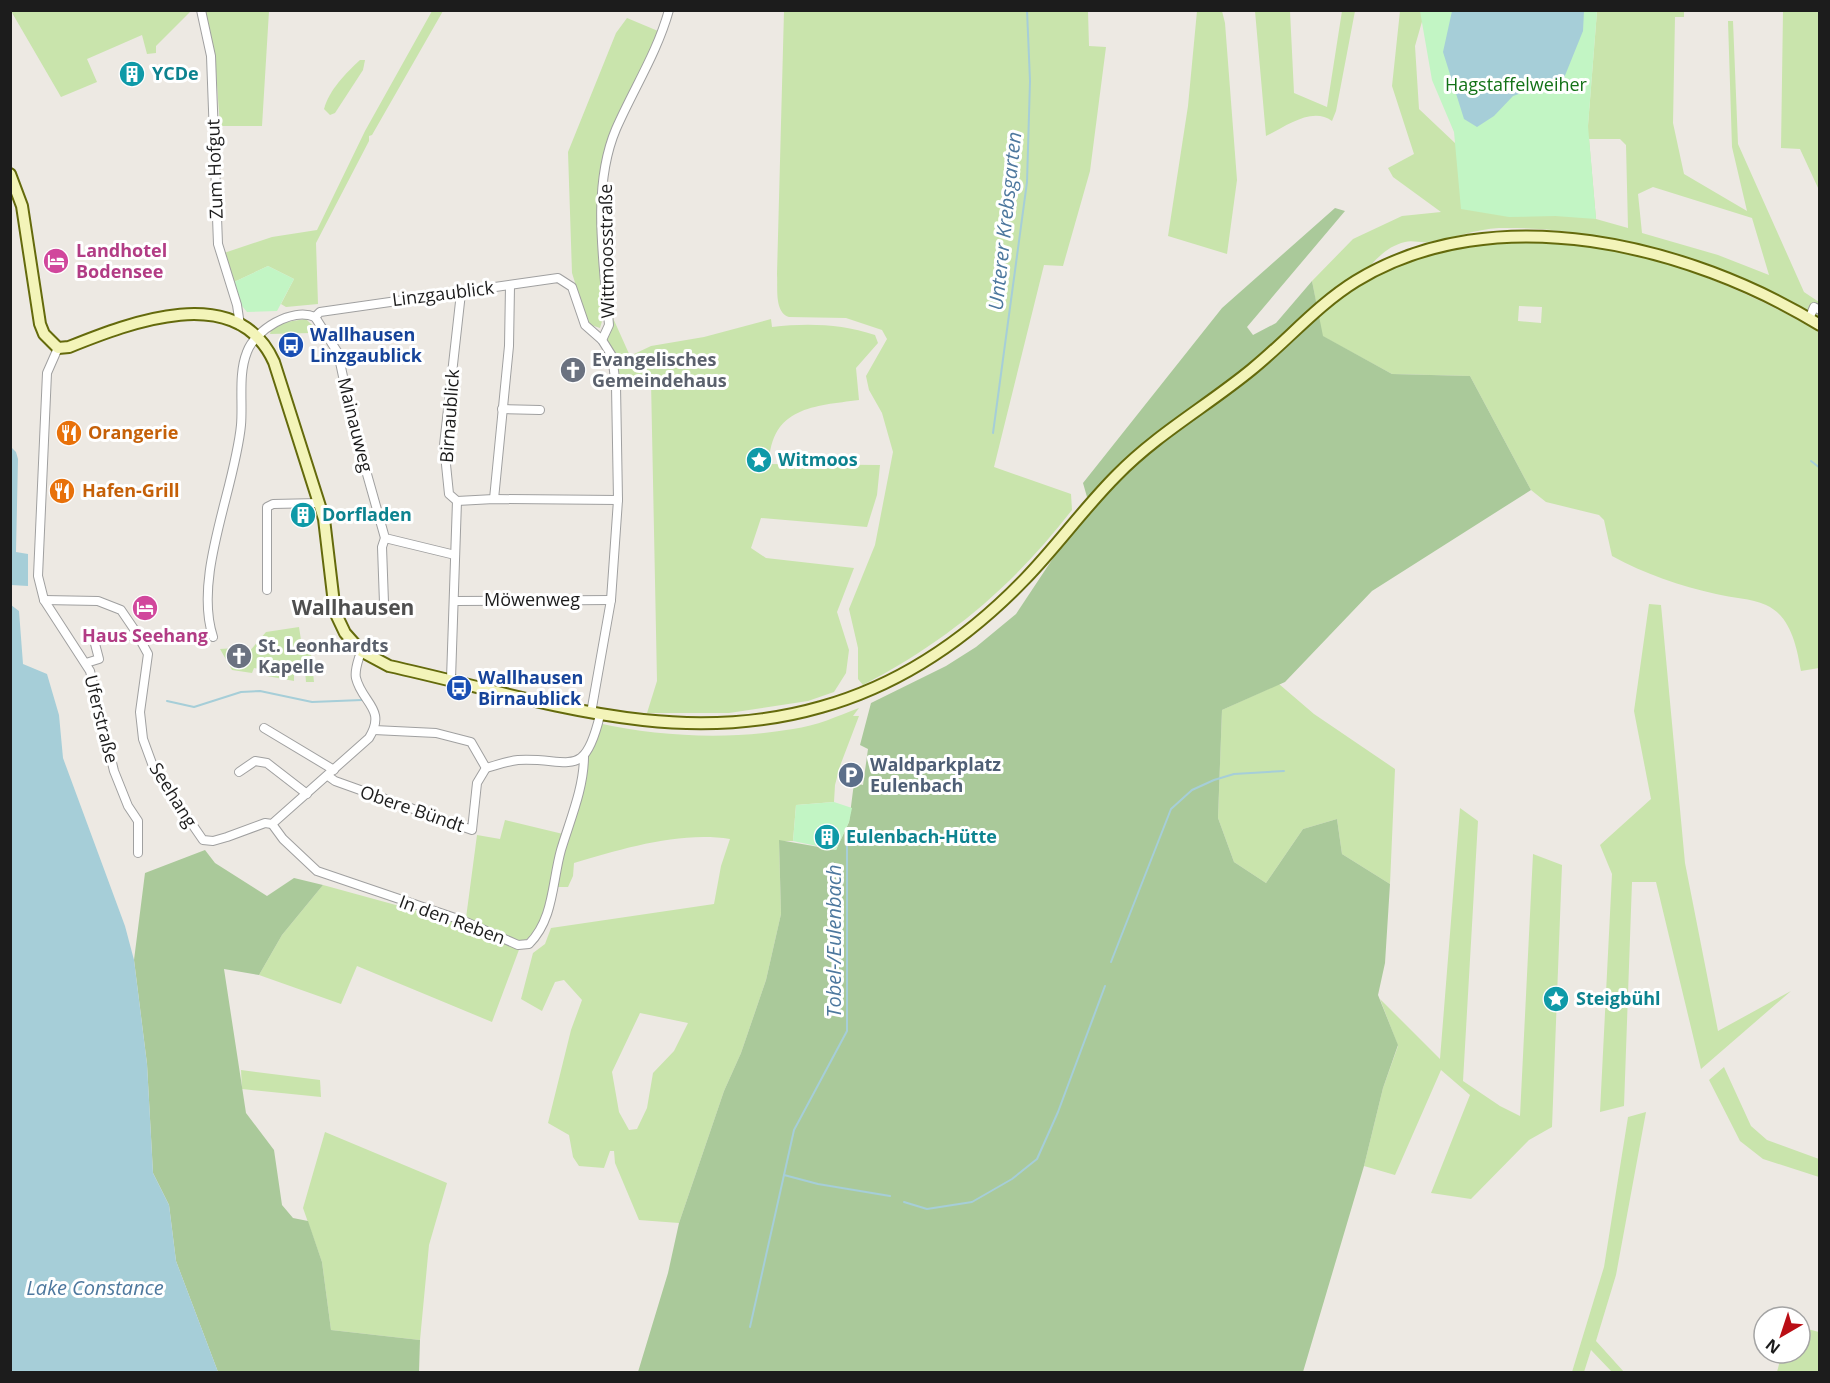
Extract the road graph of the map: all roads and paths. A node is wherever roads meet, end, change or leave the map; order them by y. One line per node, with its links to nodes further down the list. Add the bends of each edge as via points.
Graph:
1 (201, 10): 9 (street, Zum Hofgut, via 211,56 218,244)
2 (669, 10): 12 (street, Wittmoosstraße, via 652,58 616,130 608,158 602,201 609,326)
3 (10, 174): 13 (main road, via 21,206 40,324)
4 (510, 285): 5 (street, Linzgaublick); 12 (street, Linzgaublick, via 558,279 572,287 585,325); 14 (street)
5 (461, 293): 7 (street, Linzgaublick, via 320,312); 18 (street, Birnaublick, via 444,445 449,494)
6 (1820, 310): 8 (street, via 1814,307)
7 (315, 317): 11 (street, Linzgaublick, via 308,314 285,318); 20 (street, Mainauweg, via 338,353 354,428)
8 (1809, 319): 10 (main road); 32 (main road, via 1716,274 1618,244 1551,236 1498,236 1428,249 1389,262 1348,286 1251,370 1163,433 1089,504 1025,579 980,622 928,659 861,693 776,717 730,724 683,725)
9 (240, 325): 11 (main road); 13 (main road, via 189,313 158,316 69,348)
10 (1820, 325)
11 (258, 337): 19 (main road, via 274,362); 28 (street, via 246,352 235,465 214,544 207,619)
12 (602, 340): 17 (street, Wittmoosstraße, via 612,356 616,386)
13 (58, 348): 23 (street, Uferstraße, via 47,373 38,548 38,576)
14 (502, 409): 15 (street); 16 (street)
15 (540, 410)
16 (494, 499): 17 (street); 18 (street)
17 (618, 500): 24 (street, Wittmoosstraße)
18 (457, 501): 21 (street, Birnaublick)
19 (319, 503): 22 (street, via 267,507); 29 (main road, via 335,612 345,633)
20 (386, 538): 21 (street); 26 (street, Mainauweg, via 382,547)
21 (455, 555): 25 (street, Birnaublick)
22 (267, 590)
23 (44, 600): 27 (street, Seehang, via 98,601 121,610); 30 (street, Uferstraße)
24 (611, 600): 25 (street, Möwenweg); 32 (street, Wittmoosstraße)
25 (454, 601): 31 (street, Birnaublick)
26 (384, 603)
27 (137, 635): 30 (street, via 94,640 99,659); 40 (street, Seehang, via 148,654 140,712 143,739 154,769 180,810 203,840 213,841)
28 (213, 637)
29 (361, 651): 31 (main road, via 390,666); 34 (street, via 355,675 373,706)
30 (86, 663): 41 (street, Uferstraße, via 114,771 138,821)
31 (451, 679): 32 (main road)
32 (595, 714): 35 (street, Wittmoosstraße, via 596,732)
33 (264, 728): 38 (street)
34 (374, 730): 36 (street, via 436,733 471,742); 38 (street, Seehang)
35 (584, 756): 36 (street, via 574,763 518,760); 40 (street, In den Reben, via 584,772 560,854 552,901 537,937 529,944 518,945 464,921 317,871)
36 (486, 768): 38 (street, Obere Bündt, via 477,783 472,830 335,782)
37 (239, 772): 39 (street, via 255,761 267,763)
38 (331, 773): 39 (street, Seehang)
39 (307, 794): 40 (street, Seehang)
40 (272, 824)
41 (138, 853)

